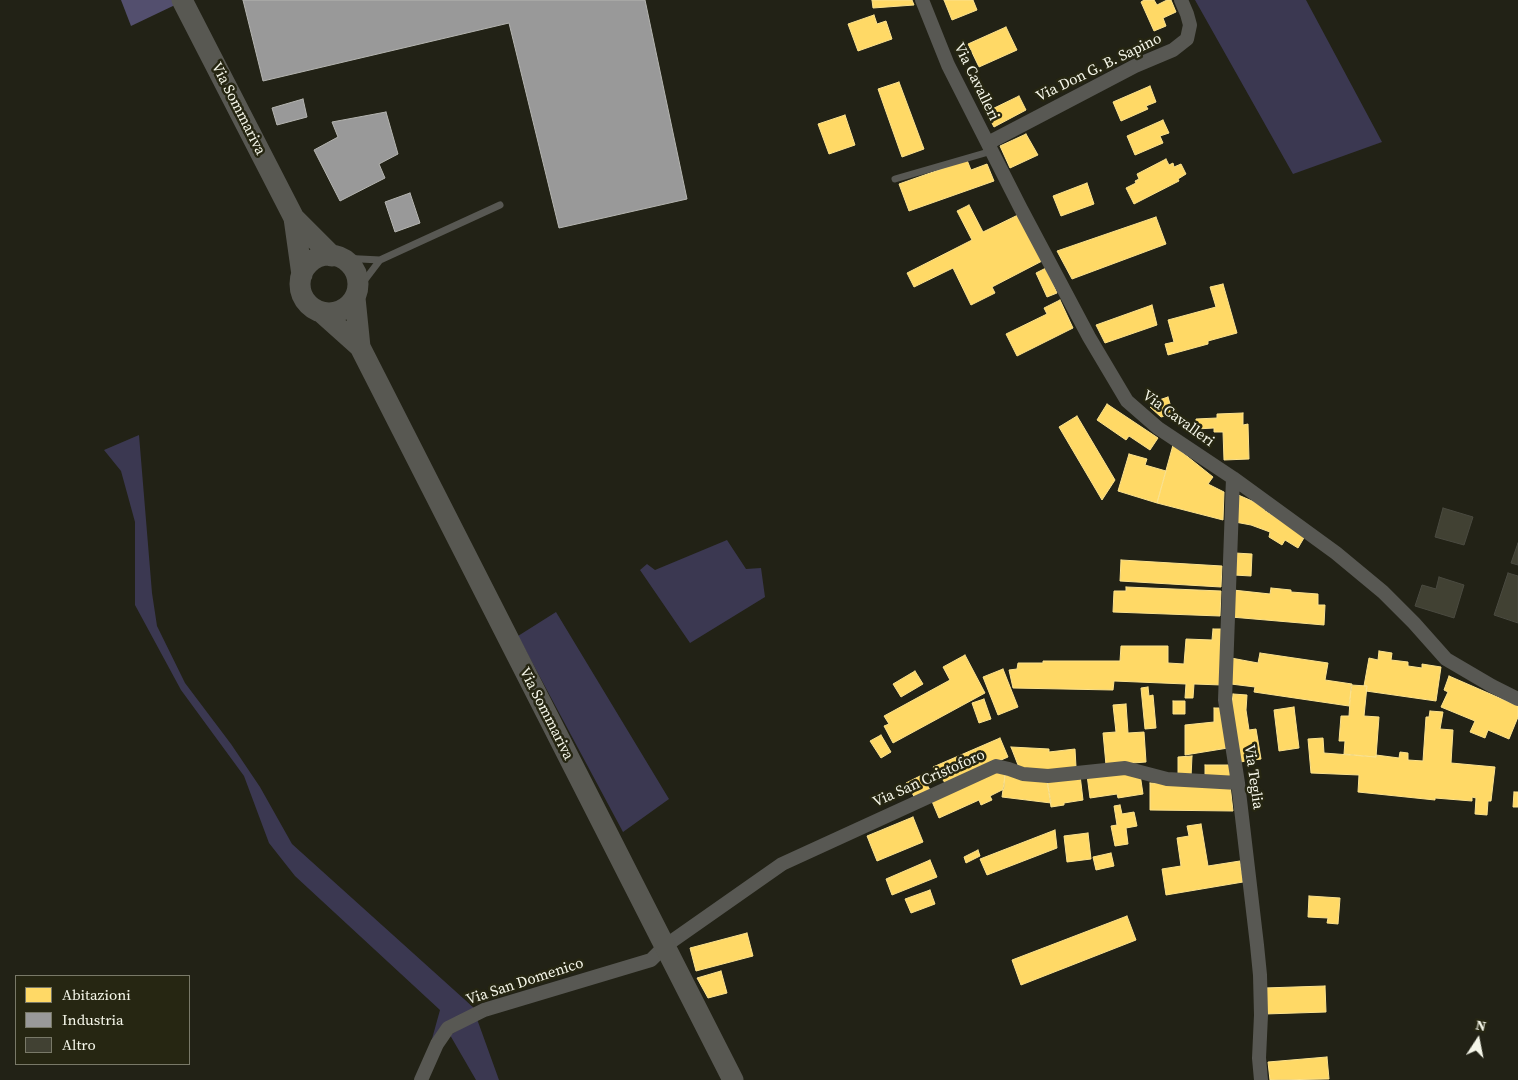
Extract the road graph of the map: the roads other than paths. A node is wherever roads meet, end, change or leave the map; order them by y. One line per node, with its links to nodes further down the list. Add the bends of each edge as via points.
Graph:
1 (182, 0): 7 (main road, Via Sommariva)
2 (922, 0): 4 (street, Via Cavalleri, via 948,65)
3 (1180, 0): 4 (street, Via Don G. B. Sapino, via 1190,25 1187,38 1173,50 1135,66)
4 (990, 147): 5 (lane); 14 (street, Via Cavalleri, via 1089,337 1127,401 1158,428)
5 (894, 179)
6 (500, 205): 9 (lane)
7 (294, 218): 8 (main road, Via Sommariva); 10 (main road, Via Sommariva)
8 (336, 257): 9 (lane); 10 (main road, via 322,256 314,260); 11 (main road, via 349,263 355,271 358,280)
9 (380, 260): 11 (lane)
10 (302, 275): 12 (main road, via 302,294 314,309)
11 (356, 294): 12 (main road, via 349,306 341,311); 13 (main road, Via Sommariva)
12 (322, 313): 13 (main road, Via Sommariva)
13 (360, 347): 17 (main road, Via Sommariva)
14 (1233, 478): 15 (street, Via Cavalleri, via 1336,553 1383,592 1446,659); 16 (street, Via Teglia, via 1225,700)
15 (1518, 699)
16 (1238, 783): 17 (street, Via San Cristoforo, via 1167,778 1125,768 1048,776 1022,774 996,766 782,864); 20 (street, Via Teglia, via 1260,975)
17 (665, 946): 18 (street, Via San Domenico, via 651,960 484,1010 455,1024 448,1028 437,1044); 19 (main road, Via Sommariva)
18 (421, 1080)
19 (733, 1080)
20 (1260, 1080)

